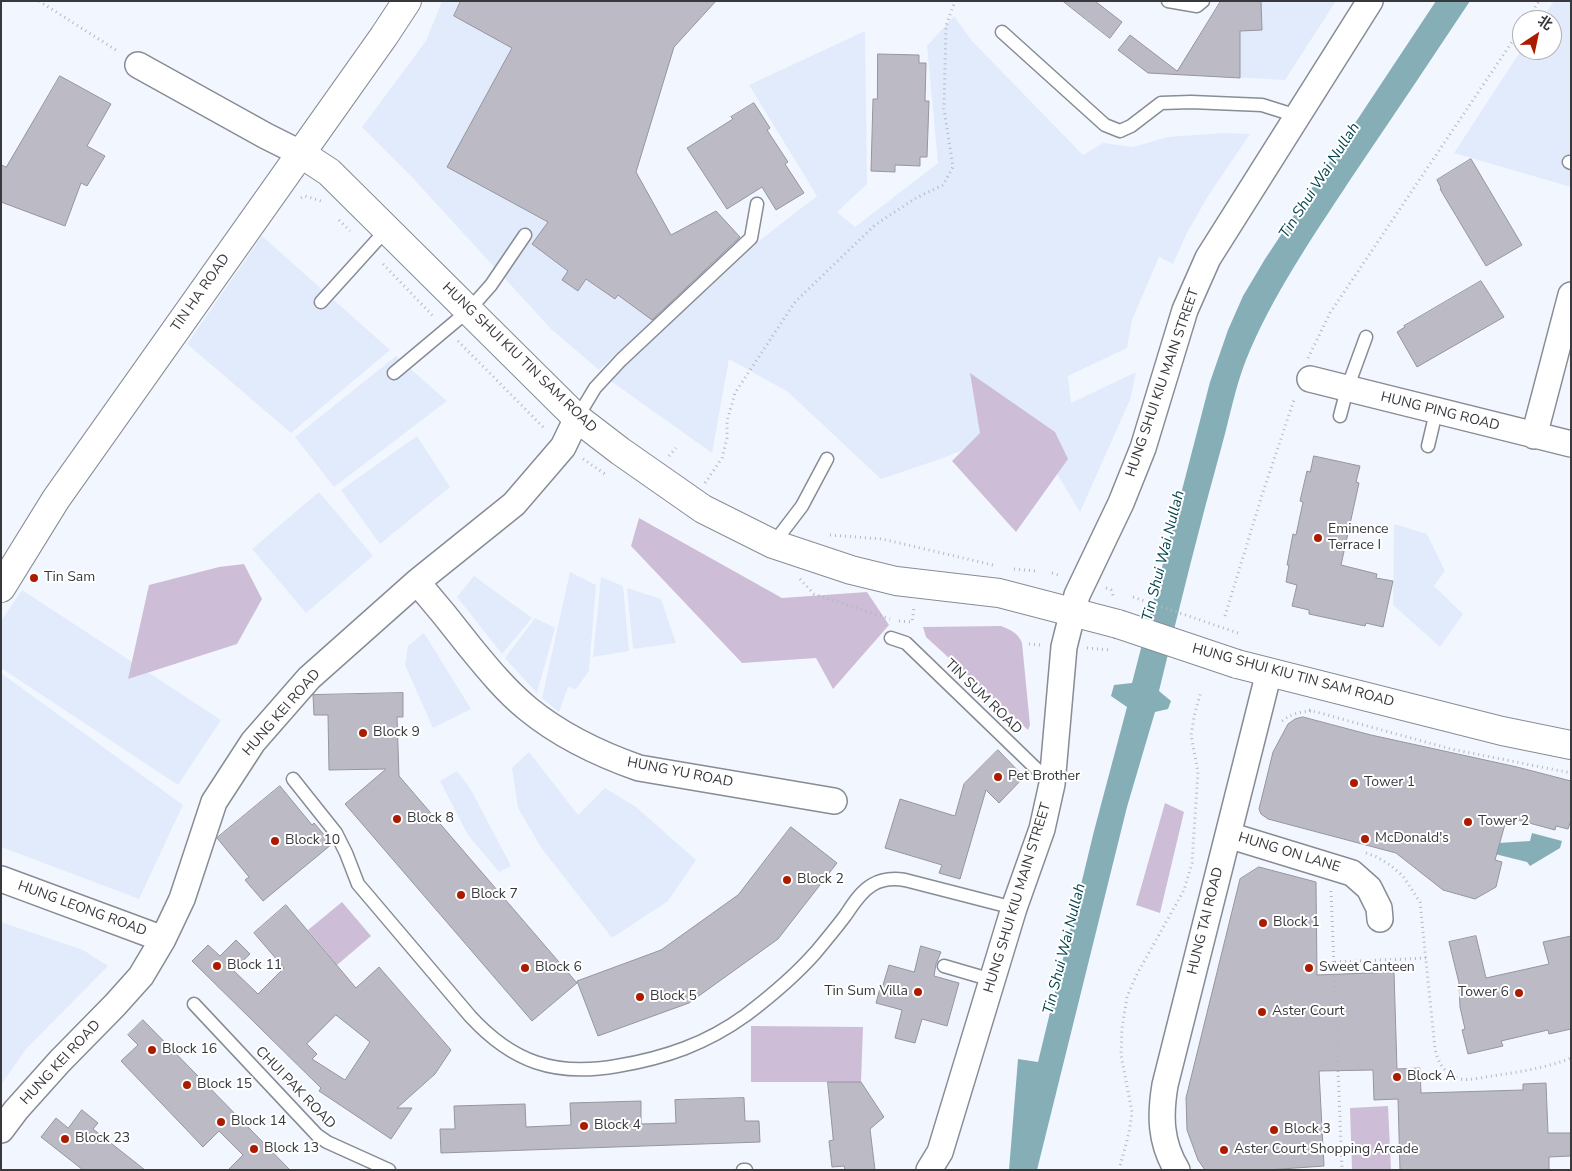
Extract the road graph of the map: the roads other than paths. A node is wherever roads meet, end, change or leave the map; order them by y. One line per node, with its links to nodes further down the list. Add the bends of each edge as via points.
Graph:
1 (407, 1): 8 (street, TIN HA ROAD)
2 (1168, 1): 3 (lane, via 1197,6)
3 (1203, 1)
4 (1370, 1): 7 (street, HUNG SHUI KIU MAIN STREET)
5 (1002, 32): 7 (lane, via 1105,125 1120,131 1161,103 1262,105)
6 (138, 65): 8 (street)
7 (1297, 116): 29 (street, HUNG SHUI KIU MAIN STREET, via 1208,258 1185,310 1143,448 1077,595)
8 (300, 153): 10 (street, HUNG SHUI KIU TIN SAM ROAD, via 329,172); 28 (street, TIN HA ROAD, via 56,499)
9 (757, 204): 21 (lane, via 751,238 621,360 594,388)
10 (387, 230): 13 (lane); 14 (street, HUNG SHUI KIU TIN SAM ROAD)
11 (525, 235): 14 (lane, via 491,285)
12 (1570, 300): 22 (street)
13 (322, 302)
14 (468, 311): 16 (lane); 21 (street, HUNG SHUI KIU TIN SAM ROAD)
15 (1366, 337): 18 (lane)
16 (394, 373)
17 (1304, 378): 18 (street, HUNG PING ROAD)
18 (1347, 389): 19 (street, HUNG PING ROAD); 20 (lane)
19 (1436, 412): 22 (street, HUNG PING ROAD); 24 (lane)
20 (1340, 416)
21 (577, 418): 26 (street, HUNG SHUI KIU TIN SAM ROAD, via 703,508); 27 (street, HUNG KEI ROAD, via 563,447 514,504)
22 (1534, 436): 23 (street, HUNG PING ROAD)
23 (1571, 444)
24 (1428, 446)
25 (827, 459): 26 (lane, via 802,506)
26 (781, 534): 29 (street, HUNG SHUI KIU TIN SAM ROAD, via 851,570 896,581 999,593)
27 (417, 582): 35 (street, HUNG YU ROAD, via 504,687 540,718 580,744 639,768); 40 (street, HUNG KEI ROAD, via 309,678 252,742 214,802 182,899)
28 (1, 588)
29 (1073, 611): 31 (street, HUNG SHUI KIU TIN SAM ROAD, bridge); 34 (street, HUNG SHUI KIU MAIN STREET, via 1064,646)
30 (891, 638): 34 (lane, TIN SUM ROAD, via 906,643)
31 (1269, 672): 32 (street, HUNG SHUI KIU TIN SAM ROAD, via 1502,732); 36 (street, HUNG TAI ROAD)
32 (1571, 745)
33 (293, 779): 38 (lane, via 336,833 358,884 470,1016 486,1034 506,1048 526,1060 549,1067 597,1070 634,1063 688,1048 717,1034 794,975 862,892 882,880 905,880)
34 (1052, 784): 38 (street, HUNG SHUI KIU MAIN STREET, via 1042,829)
35 (834, 801)
36 (1228, 835): 39 (street, HUNG ON LANE, via 1352,873 1369,888 1379,908); 47 (street, HUNG TAI ROAD, via 1161,1110 1163,1136)
37 (1, 879): 40 (street, HUNG LEONG ROAD)
38 (1014, 908): 42 (street, HUNG SHUI KIU MAIN STREET)
39 (1380, 919)
40 (163, 939): 44 (street, HUNG KEI ROAD, via 142,976 41,1082)
41 (944, 966): 42 (lane)
42 (992, 980): 46 (street, HUNG SHUI KIU MAIN STREET, via 940,1152)
43 (194, 1004): 45 (lane, CHUI PAK ROAD, via 317,1135)
44 (1, 1130)
45 (389, 1170)
46 (930, 1170)
47 (1177, 1170)

